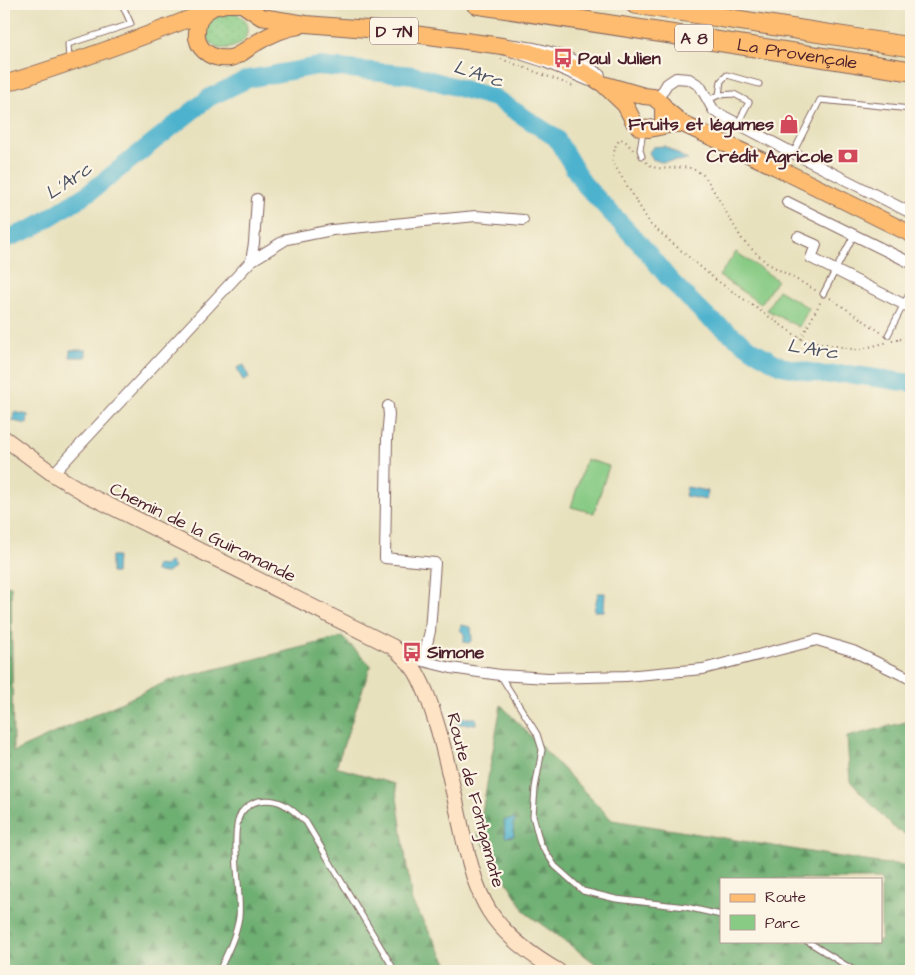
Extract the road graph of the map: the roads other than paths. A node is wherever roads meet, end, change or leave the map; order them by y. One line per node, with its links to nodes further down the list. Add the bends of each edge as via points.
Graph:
1 (122, 4): 12 (lane, via 131,24 68,44)
2 (226, 4): 5 (main road); 6 (main road)
3 (476, 4): 13 (highway, La Provençale / A 8)
4 (635, 4): 11 (highway, La Provençale / A 8)
5 (245, 6): 7 (main road, D 7N, via 262,17); 10 (main road, via 256,21 258,32)
6 (204, 13): 8 (main road); 9 (main road, via 196,30)
7 (306, 24): 10 (main road, D 7N, via 289,27); 15 (main road, D 7N, via 392,31 502,46 560,62)
8 (172, 30): 9 (main road); 12 (main road)
9 (198, 41): 10 (main road, via 204,52 218,58 230,58 246,52)
10 (254, 44)
11 (911, 47)
12 (69, 64): 14 (main road)
13 (911, 71)
14 (4, 84)
15 (603, 84): 19 (main road, D 7N); 21 (main road, D 7N)
16 (759, 84): 17 (lane, via 727,75 721,81)
17 (719, 95): 18 (lane); 22 (lane, via 734,94 749,102)
18 (708, 100): 19 (street, via 700,86 690,78 676,78 667,84); 22 (street, via 714,111)
19 (655, 101): 21 (main road, via 633,104); 23 (main road, D 7N); 25 (main road, via 663,120)
20 (910, 108): 24 (lane); 27 (lane, via 820,100)
21 (631, 115): 25 (main road, via 634,122)
22 (738, 122): 27 (street)
23 (684, 124): 25 (main road); 32 (main road, D 7N)
24 (911, 128)
25 (649, 129): 26 (lane)
26 (641, 153)
27 (794, 154): 30 (street)
28 (257, 199): 35 (street)
29 (787, 202): 33 (street)
30 (911, 213)
31 (523, 220): 35 (street, via 476,216 332,230 287,239)
32 (911, 234)
33 (854, 235): 36 (street); 37 (lane)
34 (798, 236): 37 (street, via 816,245 811,258)
35 (251, 262): 44 (street)
36 (911, 263)
37 (836, 271): 39 (lane); 40 (street)
38 (911, 290): 40 (lane)
39 (824, 295)
40 (908, 306): 41 (lane)
41 (888, 335)
42 (388, 406): 46 (street, via 385,558 435,563 430,630)
43 (4, 438): 44 (street, Chemin de la Guiramande)
44 (53, 474): 45 (street, Chemin de la Guiramande, via 114,509)
45 (393, 647): 46 (street); 53 (street, Route de Fontgamate, via 410,663 431,706 468,858 483,899 509,935)
46 (423, 661): 47 (street)
47 (500, 675): 48 (street, via 548,678 626,676 703,668 817,640 853,651); 49 (lane, via 537,734 542,750 533,816 540,843 556,866 583,891)
48 (911, 679)
49 (720, 915)
50 (809, 942): 54 (lane)
51 (219, 971): 52 (lane, via 233,941 239,917 236,829 241,814 253,802 270,799 286,805 306,822)
52 (395, 971)
53 (558, 971)
54 (855, 971)

